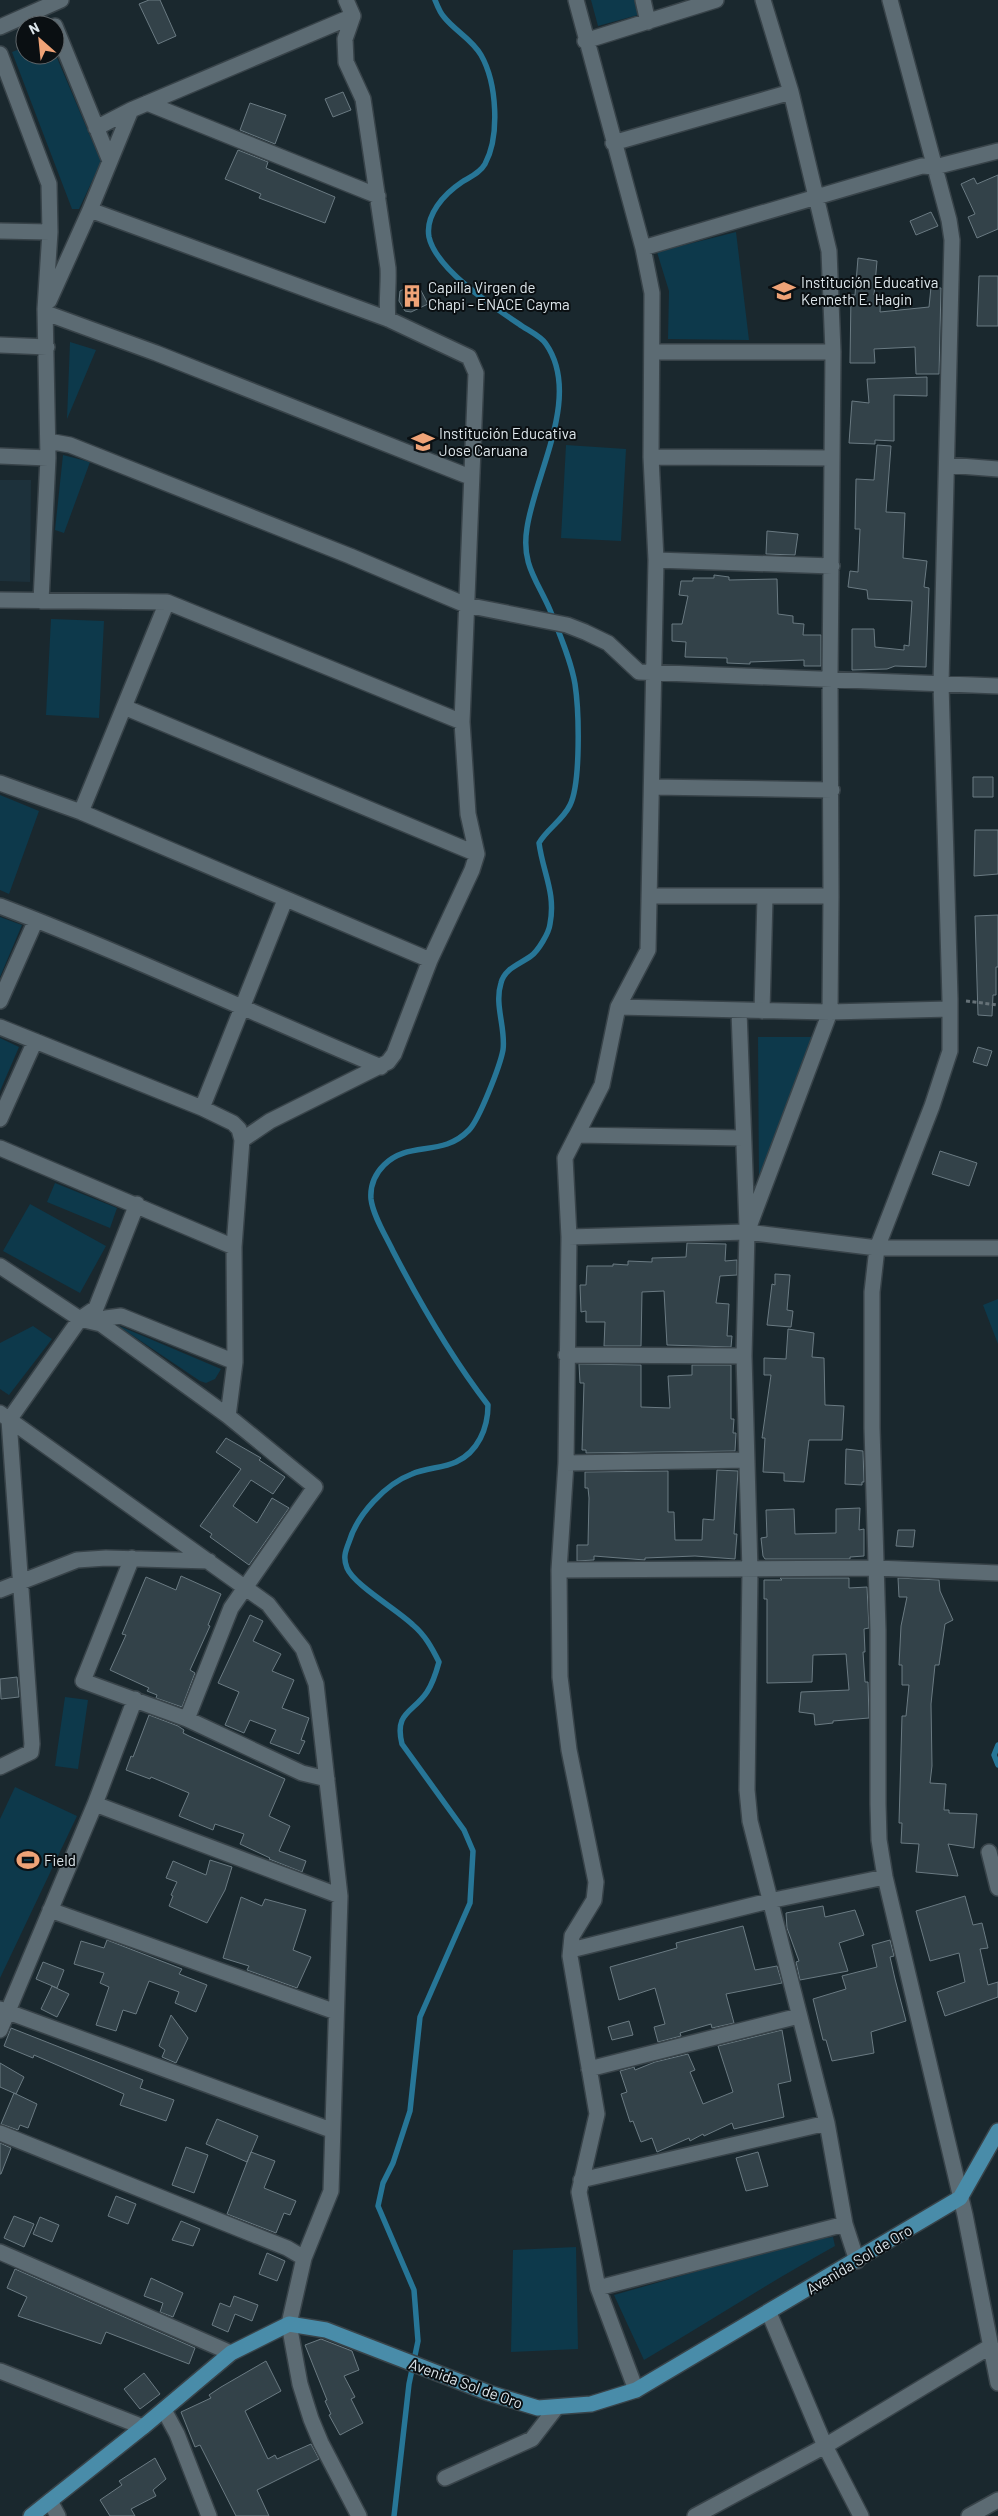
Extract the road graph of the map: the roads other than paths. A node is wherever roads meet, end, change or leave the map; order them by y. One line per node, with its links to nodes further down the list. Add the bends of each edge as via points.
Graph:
1 (346, 0): 8 (street)
2 (576, 0): 11 (street)
3 (643, 0): 9 (street)
4 (716, 0): 9 (street)
5 (763, 0): 14 (street)
6 (890, 0): 21 (street)
7 (54, 3): 10 (street)
8 (353, 16): 15 (street); 22 (street, via 346,40 346,62 364,99)
9 (648, 22): 11 (street)
10 (0, 27)
11 (585, 40): 18 (street)
12 (65, 50): 17 (street)
13 (0, 54): 26 (street, via 49,184)
14 (791, 92): 18 (street); 23 (street)
15 (147, 103): 16 (street); 22 (street)
16 (131, 110): 17 (street); 20 (street)
17 (96, 128): 20 (street)
18 (614, 143): 27 (street)
19 (998, 151): 21 (street)
20 (110, 161): 24 (street)
21 (935, 167): 23 (street, via 922,166); 39 (street, via 952,240)
22 (378, 196): 29 (street, via 388,268)
23 (817, 197): 27 (street); 33 (street, via 829,251)
24 (90, 210): 28 (street); 29 (street)
25 (0, 231): 26 (street)
26 (50, 232): 28 (street)
27 (643, 248): 32 (street, via 652,293)
28 (46, 311): 31 (street); 41 (street)
29 (388, 319): 41 (street, via 469,357 474,365)
30 (0, 345): 31 (street)
31 (47, 347): 34 (street)
32 (652, 352): 33 (street); 36 (street)
33 (833, 352): 38 (street)
34 (48, 441): 37 (street); 47 (street, via 70,444)
35 (0, 456): 37 (street)
36 (651, 457): 38 (street); 42 (street)
37 (48, 458): 45 (street)
38 (832, 458): 43 (street)
39 (947, 465): 40 (street); 50 (street)
40 (998, 469)
41 (470, 478): 47 (street)
42 (656, 560): 43 (street); 48 (street)
43 (832, 566): 49 (street)
44 (0, 600): 45 (street)
45 (41, 601): 46 (street)
46 (167, 602): 52 (street); 53 (street)
47 (466, 605): 48 (street, via 585,632 608,643 639,672); 53 (street)
48 (653, 673): 49 (street); 55 (street)
49 (830, 678): 50 (street); 56 (street)
50 (942, 684): 51 (street); 67 (street)
51 (998, 686)
52 (124, 707): 57 (street); 58 (street)
53 (462, 722): 58 (street, via 465,789)
54 (0, 783): 57 (street)
55 (652, 787): 56 (street); 59 (street)
56 (832, 790): 60 (street)
57 (80, 812): 62 (street)
58 (477, 854): 65 (street)
59 (650, 896): 61 (street); 69 (street, via 648,950)
60 (832, 896): 61 (street); 72 (street)
61 (765, 897): 71 (street)
62 (285, 900): 65 (street); 68 (street)
63 (0, 906): 64 (street)
64 (36, 920): 66 (street); 68 (street, via 108,948)
65 (430, 960): 75 (street, via 394,1054)
66 (0, 1001)
67 (950, 1004): 72 (street); 86 (street, via 950,1051)
68 (240, 1008): 75 (street); 76 (street)
69 (618, 1008): 70 (street); 78 (street, via 602,1085)
70 (739, 1011): 71 (street); 79 (street)
71 (762, 1011): 72 (street)
72 (830, 1012): 83 (street)
73 (0, 1027): 74 (street)
74 (35, 1041): 76 (street); 77 (street)
75 (381, 1067): 80 (street, via 312,1099)
76 (202, 1108): 80 (street, via 233,1123)
77 (0, 1119)
78 (578, 1135): 79 (street); 84 (street, via 565,1158)
79 (743, 1138): 83 (street)
80 (242, 1140): 85 (street)
81 (0, 1148): 82 (street)
82 (137, 1204): 85 (street); 89 (street, via 96,1308)
83 (748, 1232): 84 (street); 86 (street); 92 (street)
84 (569, 1236): 91 (street)
85 (234, 1246): 93 (street)
86 (877, 1248): 87 (street); 100 (street, via 872,1292)
87 (998, 1248)
88 (0, 1266): 89 (street)
89 (80, 1319): 90 (street); 94 (street)
90 (102, 1324): 93 (street, via 106,1318 121,1316); 95 (street)
91 (566, 1355): 92 (street); 97 (street)
92 (744, 1356): 96 (street)
93 (235, 1362): 95 (street)
94 (4, 1416): 99 (street); 104 (street)
95 (228, 1416): 105 (street, via 316,1487)
96 (747, 1460): 97 (street); 102 (street)
97 (566, 1463): 101 (street)
98 (132, 1558): 99 (street); 104 (street, via 76,1560); 107 (street, via 83,1681)
99 (209, 1561): 105 (street)
100 (876, 1568): 102 (street); 103 (street); 113 (street, via 879,1840)
101 (559, 1570): 102 (street); 118 (street, via 560,1677 569,1750 596,1882 594,1900 572,1936)
102 (750, 1570): 116 (street, via 747,1790 750,1821)
103 (998, 1573)
104 (20, 1582): 106 (street); 109 (street, via 32,1744 31,1752)
105 (245, 1588): 108 (street, via 231,1608); 110 (street, via 281,1618 303,1649 311,1667 316,1684)
106 (0, 1590)
107 (135, 1699): 108 (street); 111 (street)
108 (187, 1719): 110 (street, via 302,1773)
109 (0, 1767)
110 (327, 1779): 115 (street)
111 (96, 1804): 115 (street); 117 (street)
112 (989, 1852): 114 (street)
113 (885, 1877): 116 (street); 129 (street)
114 (998, 1888)
115 (340, 1896): 120 (street)
116 (769, 1901): 118 (street); 121 (street)
117 (50, 1910): 119 (street); 120 (street)
118 (570, 1950): 123 (street)
119 (4, 2011): 122 (street); 125 (street)
120 (336, 2012): 125 (street)
121 (799, 2016): 123 (street); 124 (street)
122 (0, 2030)
123 (589, 2069): 128 (street, via 597,2114)
124 (827, 2123): 128 (street); 130 (street)
125 (331, 2130): 132 (street, via 331,2191)
126 (998, 2131): 129 (main road, Avenida Sol de Oro)
127 (0, 2132): 132 (street, via 287,2248)
128 (581, 2180): 134 (street, via 579,2192)
129 (960, 2198): 133 (main road, Avenida Sol de Oro); 137 (street)
130 (845, 2224): 133 (street); 134 (street)
131 (0, 2252): 138 (street)
132 (304, 2258): 136 (street)
133 (857, 2261): 135 (main road, Avenida Sol de Oro)
134 (598, 2288): 141 (street)
135 (769, 2313): 141 (main road, Avenida Sol de Oro); 145 (street)
136 (289, 2324): 138 (main road); 142 (main road, Avenida Sol de Oro, via 326,2330 489,2393 538,2408); 152 (street, via 300,2384 311,2419)
137 (991, 2346): 140 (street); 145 (street)
138 (231, 2352): 143 (main road)
139 (0, 2371): 144 (street)
140 (998, 2383)
141 (636, 2390): 142 (main road, Avenida Sol de Oro, via 592,2404)
142 (556, 2408): 146 (street, via 532,2438)
143 (164, 2410): 144 (main road); 151 (street, via 178,2434)
144 (143, 2428): 148 (main road)
145 (825, 2446): 153 (street); 154 (street)
146 (445, 2478)
147 (998, 2500): 155 (street)
148 (50, 2501): 149 (main road); 150 (street)
149 (31, 2516)
150 (58, 2516)
151 (209, 2516)
152 (359, 2516)
153 (695, 2516)
154 (861, 2516)
155 (969, 2516)

